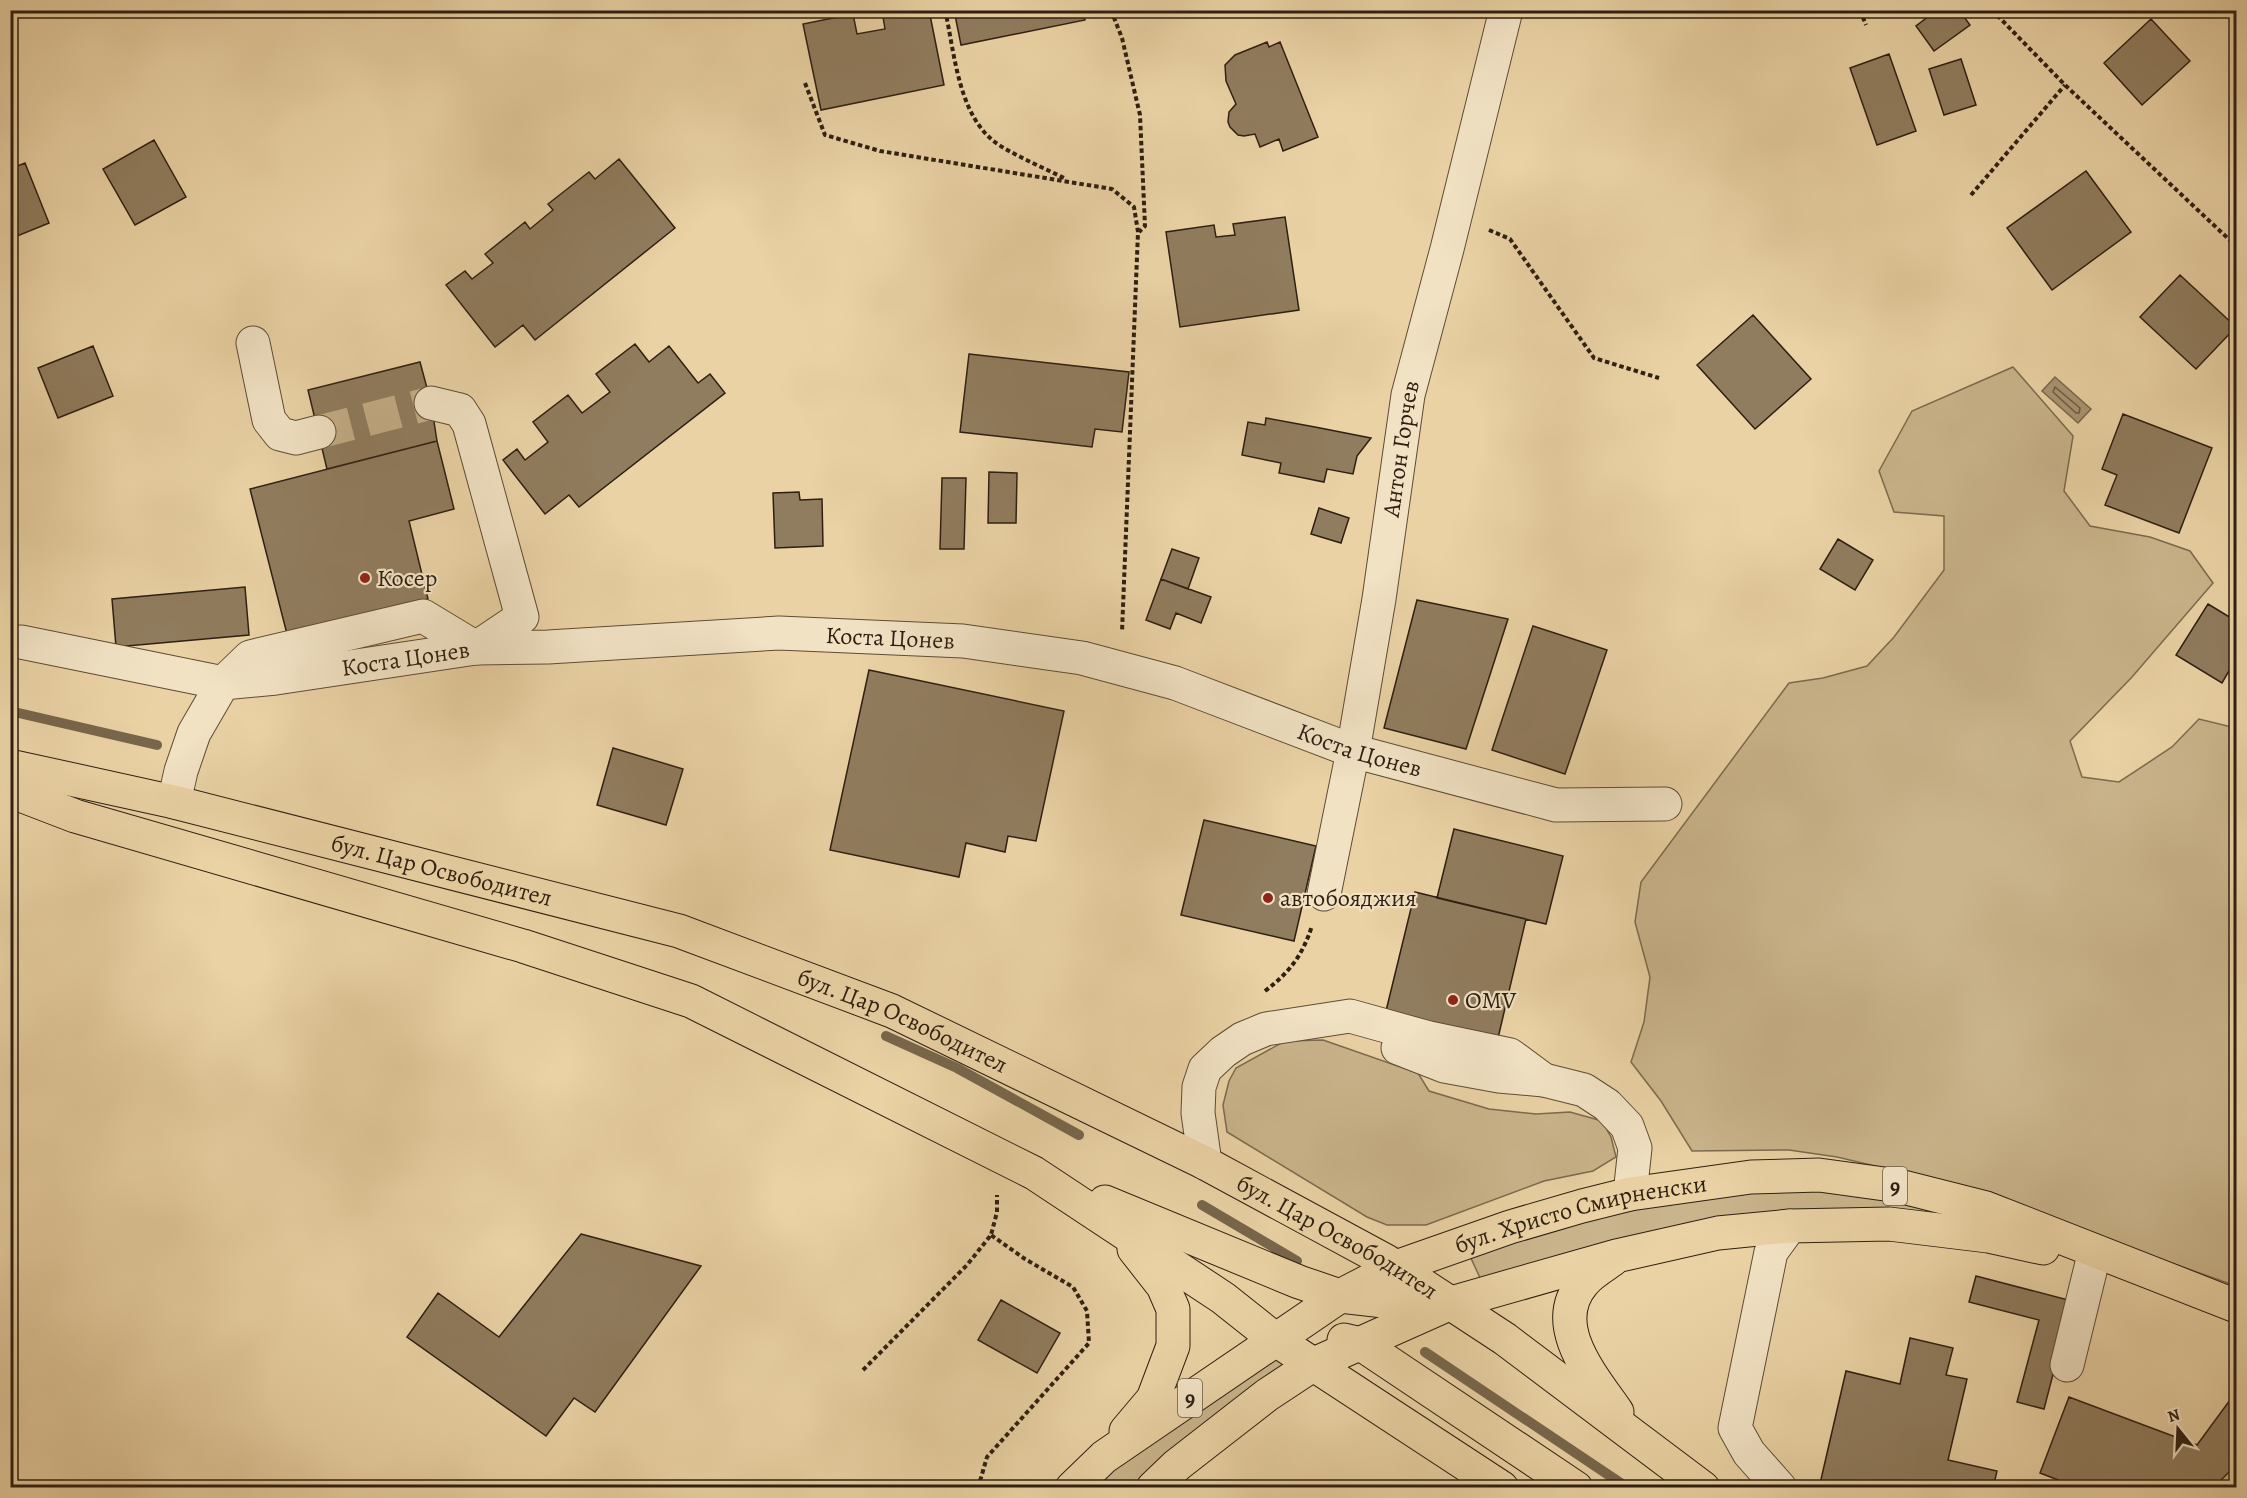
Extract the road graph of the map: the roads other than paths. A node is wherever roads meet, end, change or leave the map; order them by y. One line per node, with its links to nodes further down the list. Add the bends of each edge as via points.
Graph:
1 (1506, 10): 8 (street, Антон Горчев, via 1408,395)
2 (253, 343): 4 (street, via 270,420 280,434 296,438)
3 (431, 403): 6 (street, via 460,410 469,424 522,617)
4 (319, 432)
5 (21, 642): 7 (street, Коста Цонев)
6 (476, 648): 7 (street, Коста Цонев); 8 (street, Коста Цонев, via 779,633 963,641 1082,658 1175,683)
7 (223, 683): 10 (street, via 194,733)
8 (1353, 751): 12 (street, Коста Цонев, via 1556,805); 13 (street, Антон Горчев)
9 (10, 766): 10 (main road, бул. Цар Освободител)
10 (178, 786): 14 (main road, бул. Цар Освободител, via 679,931 892,1011)
11 (10, 791): 15 (main road, бул. Цар Освободител, via 75,816 523,946 691,1001)
12 (1665, 804)
13 (1324, 894)
14 (1205, 1163): 16 (street, via 1198,1113 1199,1087 1205,1069 1242,1039 1266,1029 1350,1016 1510,1055 1544,1080 1584,1090 1627,1126 1635,1148); 21 (main road, бул. Цар Освободител)
15 (1034, 1173): 18 (main road, бул. Цар Освободител); 23 (main road)
16 (1630, 1194): 21 (main road, бул. Христо Смирненски / 9, via 1510,1227); 22 (main road, бул. Христо Смирненски / 9, via 1751,1177 1819,1176 1899,1186 1986,1208)
17 (1790, 1226): 19 (main road, бул. Христо Смирненски / 9, via 1718,1233); 20 (main road, бул. Христо Смирненски / 9, via 1889,1224 1988,1236); 32 (street, via 1771,1252 1735,1428)
18 (1116, 1227): 26 (main road, бул. Цар Освободител, via 1223,1298); 31 (main road, via 1163,1286 1173,1310 1173,1346 1153,1399)
19 (1616, 1256): 24 (main road, бул. Христо Смирненски / 9); 30 (main road, via 1583,1282 1572,1299 1570,1330 1578,1356)
20 (2093, 1259): 22 (main road, бул. Христо Смирненски / 9); 29 (street)
21 (1396, 1267): 23 (main road, бул. Христо Смирненски / 9); 24 (main road, бул. Цар Освободител)
22 (2147, 1271): 25 (main road, бул. Христо Смирненски / 9)
23 (1340, 1296): 24 (main road); 26 (main road, бул. Христо Смирненски / 9)
24 (1451, 1303): 27 (main road, бул. Христо Смирненски / 9); 30 (main road, бул. Цар Освободител)
25 (2236, 1306)
26 (1276, 1340): 27 (main road, via 1313,1336); 28 (main road, бул. Цар Освободител); 31 (main road, бул. Христо Смирненски / 9)
27 (1361, 1344): 28 (main road, бул. Христо Смирненски / 9); 36 (main road)
28 (1314, 1364): 34 (main road, бул. Христо Смирненски / 9, via 1267,1395); 35 (main road, бул. Цар Освободител)
29 (2067, 1365)
30 (1631, 1434): 37 (main road, бул. Цар Освободител)
31 (1104, 1457): 33 (main road, бул. Христо Смирненски / 9)
32 (1764, 1483)
33 (1072, 1488)
34 (1153, 1488)
35 (1502, 1488)
36 (1576, 1488)
37 (1703, 1488)

